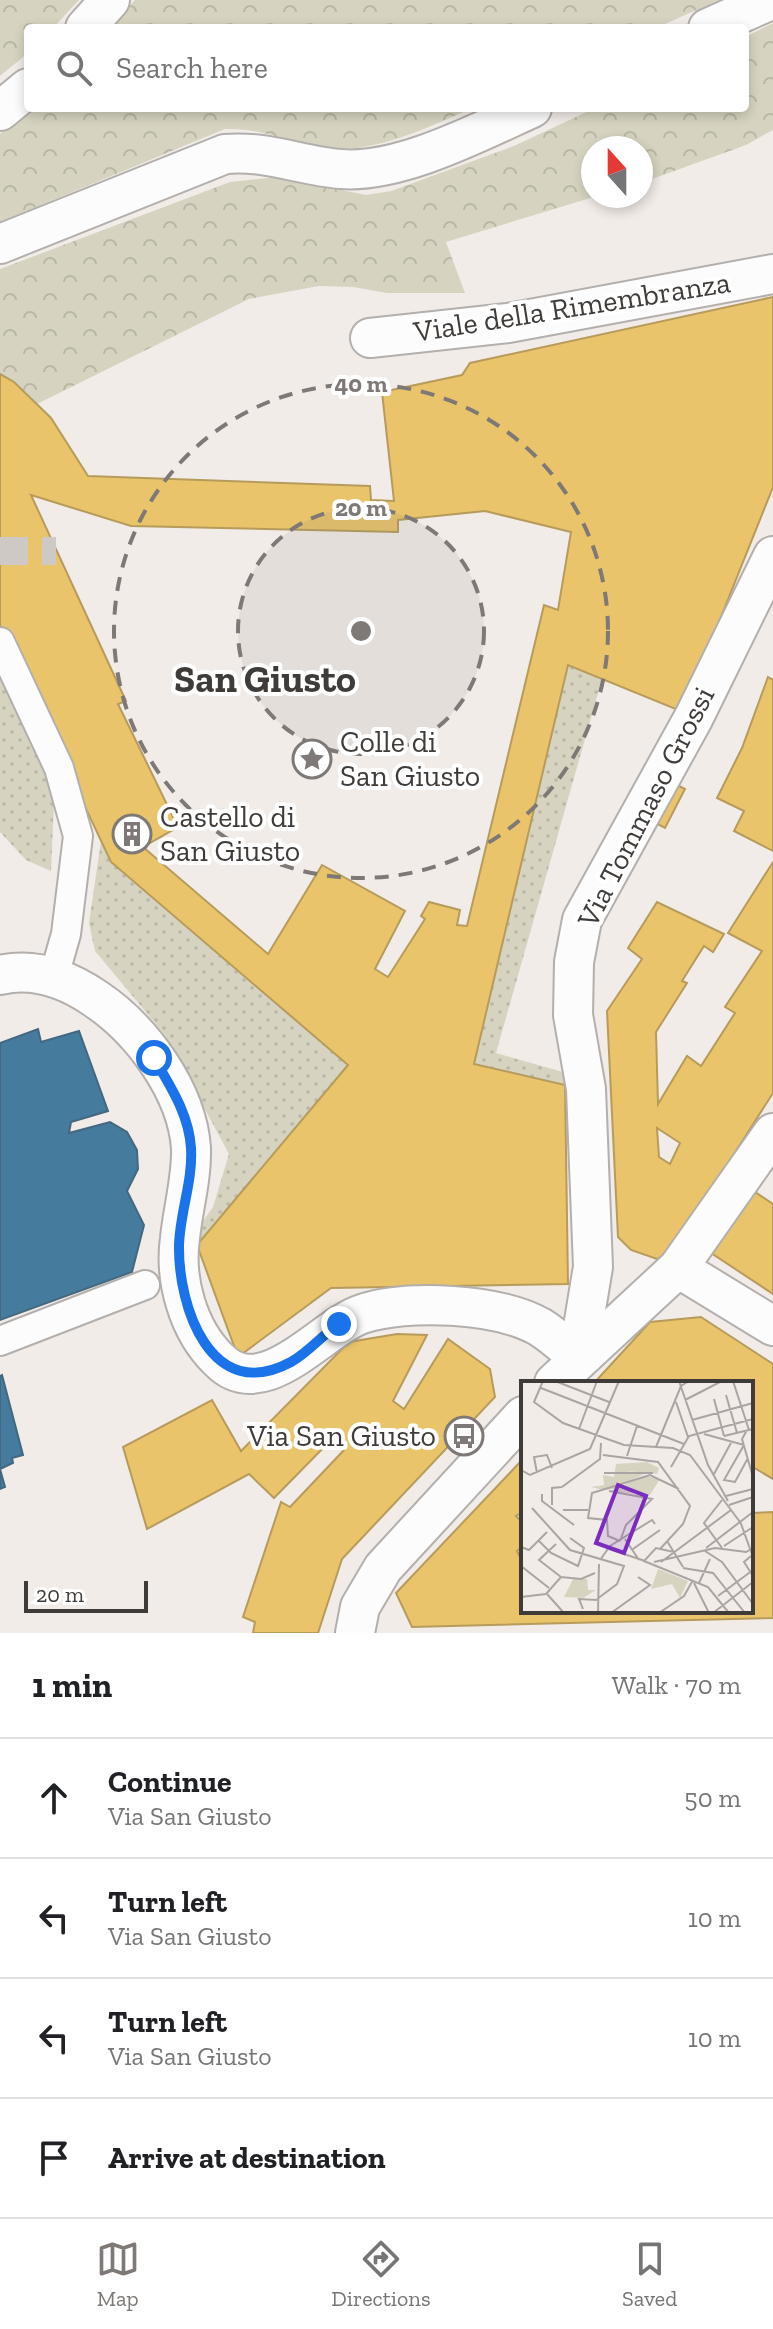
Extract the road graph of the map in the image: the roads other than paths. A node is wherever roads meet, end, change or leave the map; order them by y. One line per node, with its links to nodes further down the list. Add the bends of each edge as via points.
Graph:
1 (110, 0): 3 (street)
2 (771, 0): 4 (street)
3 (89, 24)
4 (717, 24)
5 (24, 91): 6 (street)
6 (0, 111)
7 (522, 112): 8 (street, via 370,169 339,169 246,152 225,154)
8 (0, 244)
9 (773, 274): 10 (street, Viale della Rimembranza, via 508,323)
10 (370, 338)
11 (773, 556): 20 (street, Via Tommaso Grossi, via 694,717 582,920 574,962 573,1015 586,1089 593,1267)
12 (0, 642): 14 (street, via 59,768 78,836 66,934)
13 (0, 975): 14 (street)
14 (54, 976): 20 (street, via 121,1018 176,1096 191,1148 179,1241 184,1296 220,1362 236,1370 264,1371 291,1362 359,1315 450,1307 503,1314 539,1327)
15 (773, 1133): 16 (street)
16 (678, 1268): 18 (street); 20 (street)
17 (145, 1285): 19 (street)
18 (773, 1326)
19 (14, 1341)
20 (566, 1370)
21 (521, 1418): 22 (street, via 383,1568 360,1607)
22 (355, 1633)

